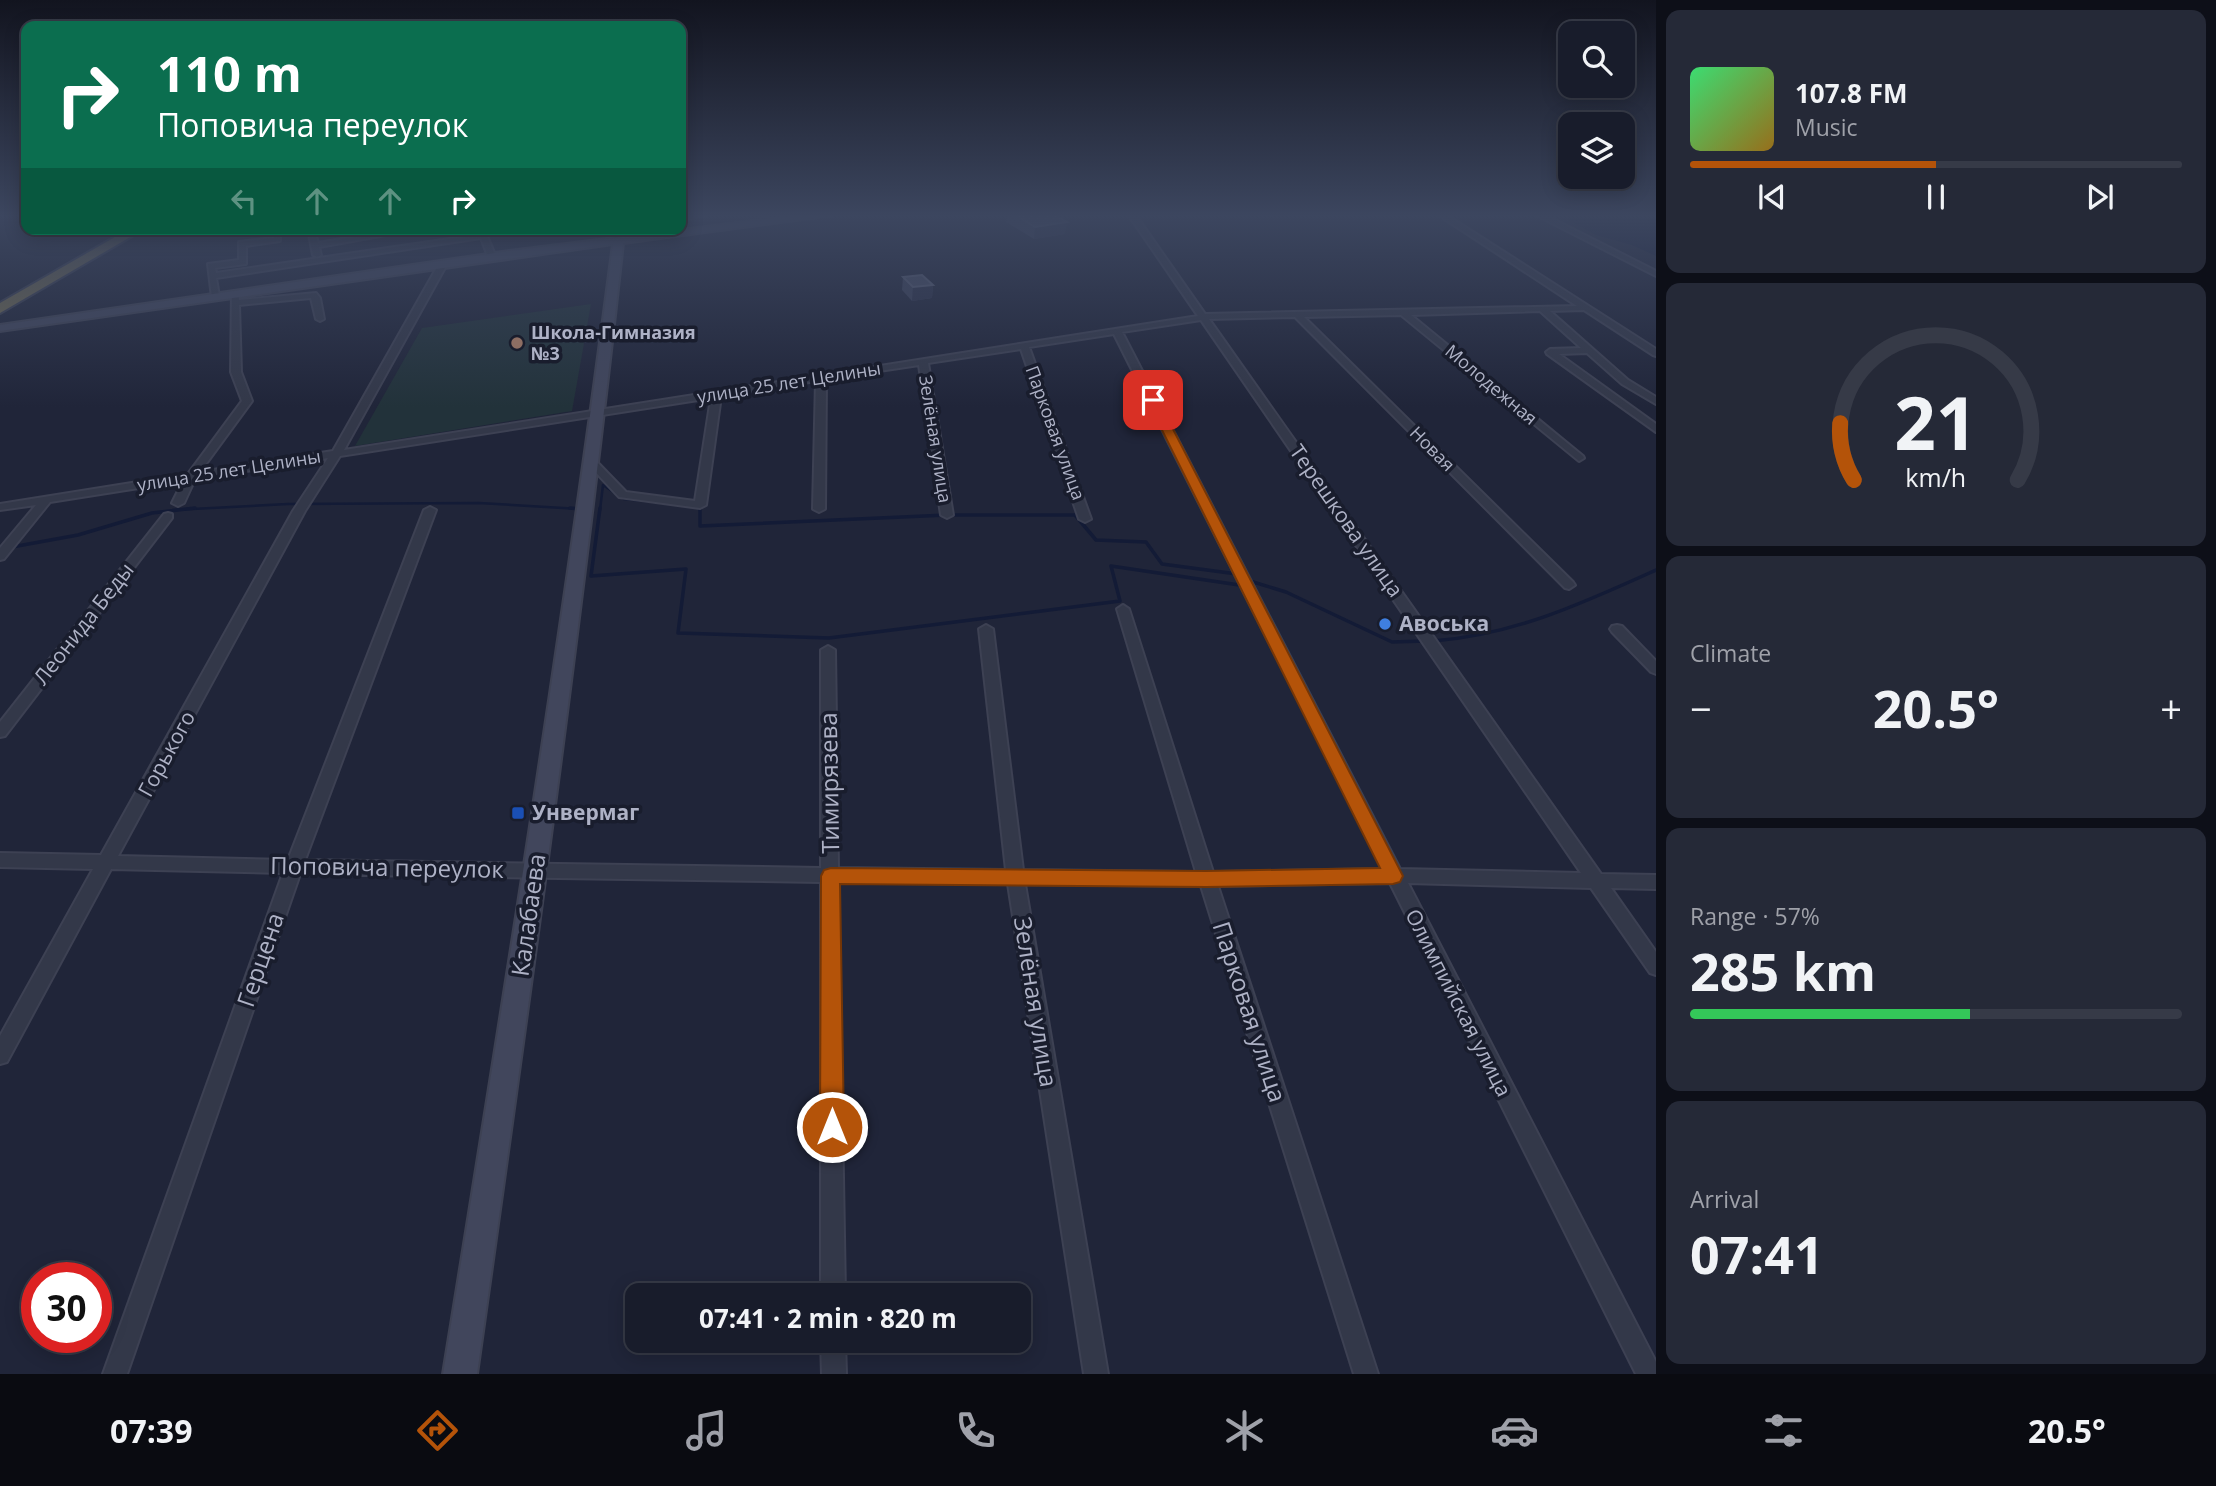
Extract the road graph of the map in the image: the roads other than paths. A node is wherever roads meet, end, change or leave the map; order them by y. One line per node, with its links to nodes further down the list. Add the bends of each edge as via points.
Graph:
1 (35, 278): 9 (highway)
2 (54, 278): 14 (highway)
3 (212, 278): 10 (street)
4 (357, 278): 11 (street)
5 (435, 278): 30 (street, Горького)
6 (612, 278): 28 (street, Калабаева)
7 (1176, 278): 17 (street, Терешкова улица)
8 (1539, 278): 12 (street)
9 (9, 288)
10 (215, 296): 11 (street); 19 (street)
11 (235, 298): 18 (street, via 313,295); 33 (street, via 236,372 247,401)
12 (1583, 307): 13 (street, улица 25 лет Целины); 23 (street)
13 (1541, 308): 15 (street, улица 25 лет Целины); 22 (street)
14 (0, 309)
15 (1403, 312): 16 (street, улица 25 лет Целины); 31 (street, Молодежная)
16 (1296, 314): 17 (street, улица 25 лет Целины); 43 (street, Новая)
17 (1204, 317): 20 (street, улица 25 лет Целины); 58 (street, Терешкова улица)
18 (320, 319)
19 (0, 328)
20 (1117, 331): 21 (street, улица 25 лет Целины); 56 (street, Олимпийская улица)
21 (1024, 346): 24 (street, улица 25 лет Целины); 41 (street, Парковая улица)
22 (1588, 350): 27 (street); 29 (street, via 1550,352)
23 (1656, 353)
24 (923, 362): 25 (street, улица 25 лет Целины); 39 (street, Зелёная улица)
25 (821, 378): 26 (street, улица 25 лет Целины); 37 (street)
26 (716, 395): 28 (street, улица 25 лет Целины); 32 (street, via 700,505 623,495)
27 (1656, 401)
28 (598, 413): 30 (street, улица 25 лет Целины); 32 (street, Калабаева)
29 (1656, 429)
30 (335, 454): 33 (street, улица 25 лет Целины); 51 (street, Горького, via 303,504)
31 (1578, 458)
32 (592, 463): 53 (street, Калабаева)
33 (191, 477): 34 (street, улица 25 лет Целины); 35 (street)
34 (46, 500): 36 (street, улица 25 лет Целины); 42 (street)
35 (177, 503)
36 (0, 507)
37 (820, 509)
38 (430, 510): 52 (street, Герцена)
39 (947, 515)
40 (168, 516): 49 (street, Леонида Беды)
41 (1085, 519)
42 (0, 556)
43 (1569, 584)
44 (1123, 609): 57 (street, Парковая улица)
45 (986, 629): 55 (street, Зелёная улица)
46 (1617, 629): 48 (street)
47 (828, 650): 54 (street, Тимирязева)
48 (1656, 669)
49 (0, 732)
50 (0, 860): 51 (street, Поповича переулок)
51 (108, 862): 52 (street, Поповича переулок); 61 (street, Горького)
52 (294, 866): 53 (street, Поповича переулок); 64 (street, Герцена)
53 (536, 872): 54 (street, Поповича переулок); 65 (street, Калабаева)
54 (831, 876): 55 (street, Поповича переулок); 62 (street, Тимирязева)
55 (1015, 876): 57 (street, Поповича переулок); 67 (street, Зелёная улица)
56 (1393, 876): 57 (street, Поповича переулок); 58 (street, Поповича переулок); 69 (street, Олимпийская улица)
57 (1206, 879): 68 (street, Парковая улица)
58 (1597, 881): 59 (street, Поповича переулок); 60 (street, Терешкова улица)
59 (1656, 882)
60 (1656, 967)
61 (0, 1055)
62 (833, 1283)
63 (833, 1353): 66 (street)
64 (115, 1374)
65 (460, 1374)
66 (834, 1374)
67 (1096, 1374)
68 (1366, 1374)
69 (1649, 1374)

